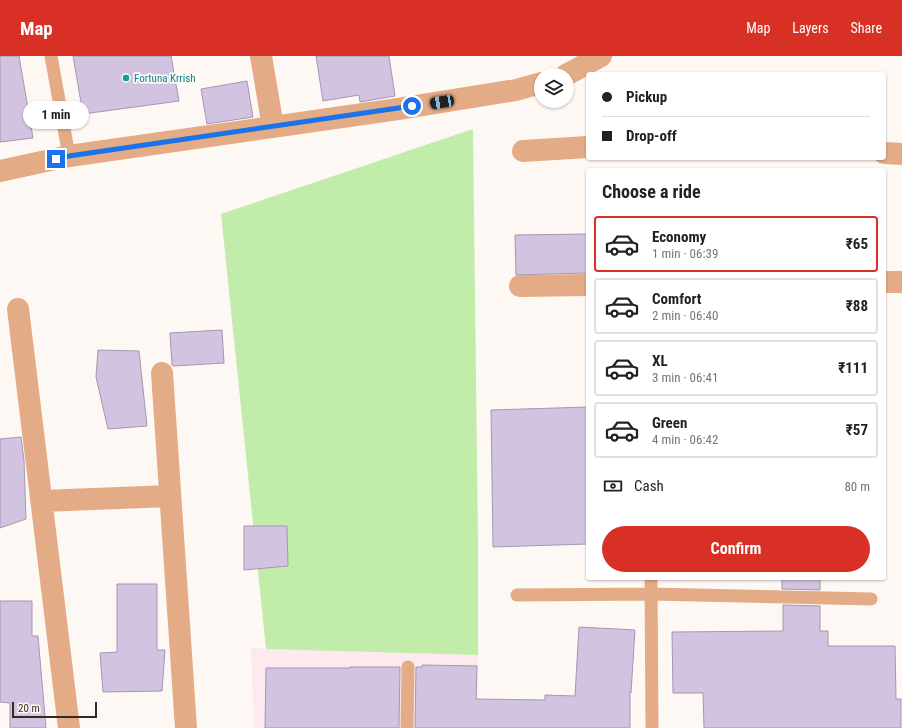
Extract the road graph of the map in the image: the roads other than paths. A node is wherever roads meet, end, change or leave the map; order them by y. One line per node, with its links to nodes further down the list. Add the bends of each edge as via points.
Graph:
1 (51, 56): 11 (lane)
2 (261, 56): 6 (street)
3 (602, 56): 4 (street)
4 (574, 71)
5 (534, 84): 6 (street, via 516,90)
6 (273, 127): 11 (street)
7 (586, 146): 8 (street)
8 (523, 151)
9 (886, 153): 10 (street)
10 (902, 154)
11 (69, 156): 12 (street)
12 (0, 172)
13 (886, 282): 14 (street)
14 (902, 282)
15 (586, 285): 16 (street)
16 (520, 286)
17 (18, 309): 20 (street)
18 (162, 374): 19 (street)
19 (170, 496): 20 (street); 27 (street)
20 (42, 501): 26 (street)
21 (651, 580): 22 (lane)
22 (652, 594): 23 (lane); 24 (lane); 29 (lane)
23 (517, 595)
24 (871, 599)
25 (408, 667): 28 (lane)
26 (69, 728)
27 (186, 728)
28 (407, 728)
29 (652, 728)

